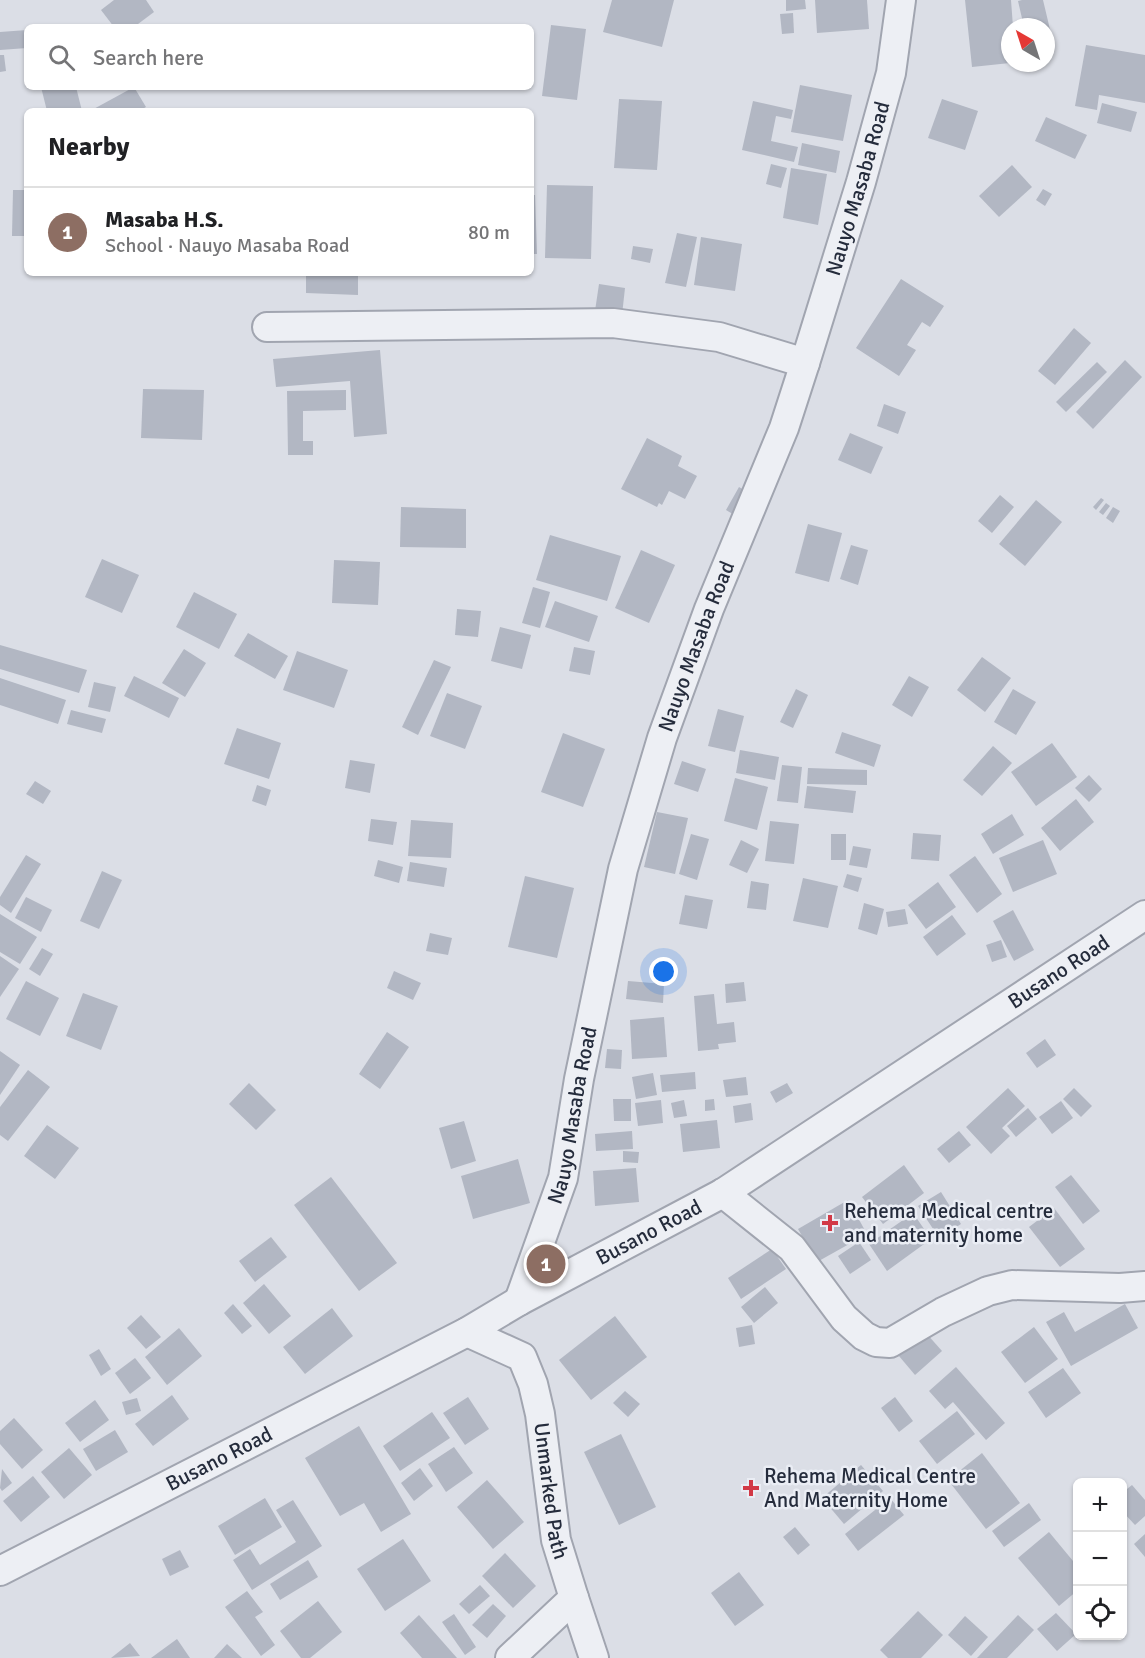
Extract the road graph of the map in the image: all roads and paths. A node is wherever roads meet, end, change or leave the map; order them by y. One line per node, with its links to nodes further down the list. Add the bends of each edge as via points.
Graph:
1 (900, 0): 3 (street, Nauyo Masaba Road, via 891,73)
2 (267, 327): 3 (street, via 613,323 719,337)
3 (805, 363): 7 (street, Nauyo Masaba Road, via 784,428 709,609 659,749 623,869 601,967 563,1178)
4 (1141, 925): 5 (street, Busano Road)
5 (723, 1193): 6 (street, via 792,1248 844,1318 876,1342 890,1343 943,1312 988,1291 1012,1285); 7 (street, Busano Road)
6 (1145, 1286)
7 (519, 1301): 8 (street, Busano Road)
8 (467, 1332): 9 (street, Busano Road); 10 (street, Unmarked Path, via 522,1357 533,1384 556,1540)
9 (0, 1571)
10 (574, 1598): 11 (street); 12 (street, Unmarked Path)
11 (510, 1658)
12 (594, 1658)

